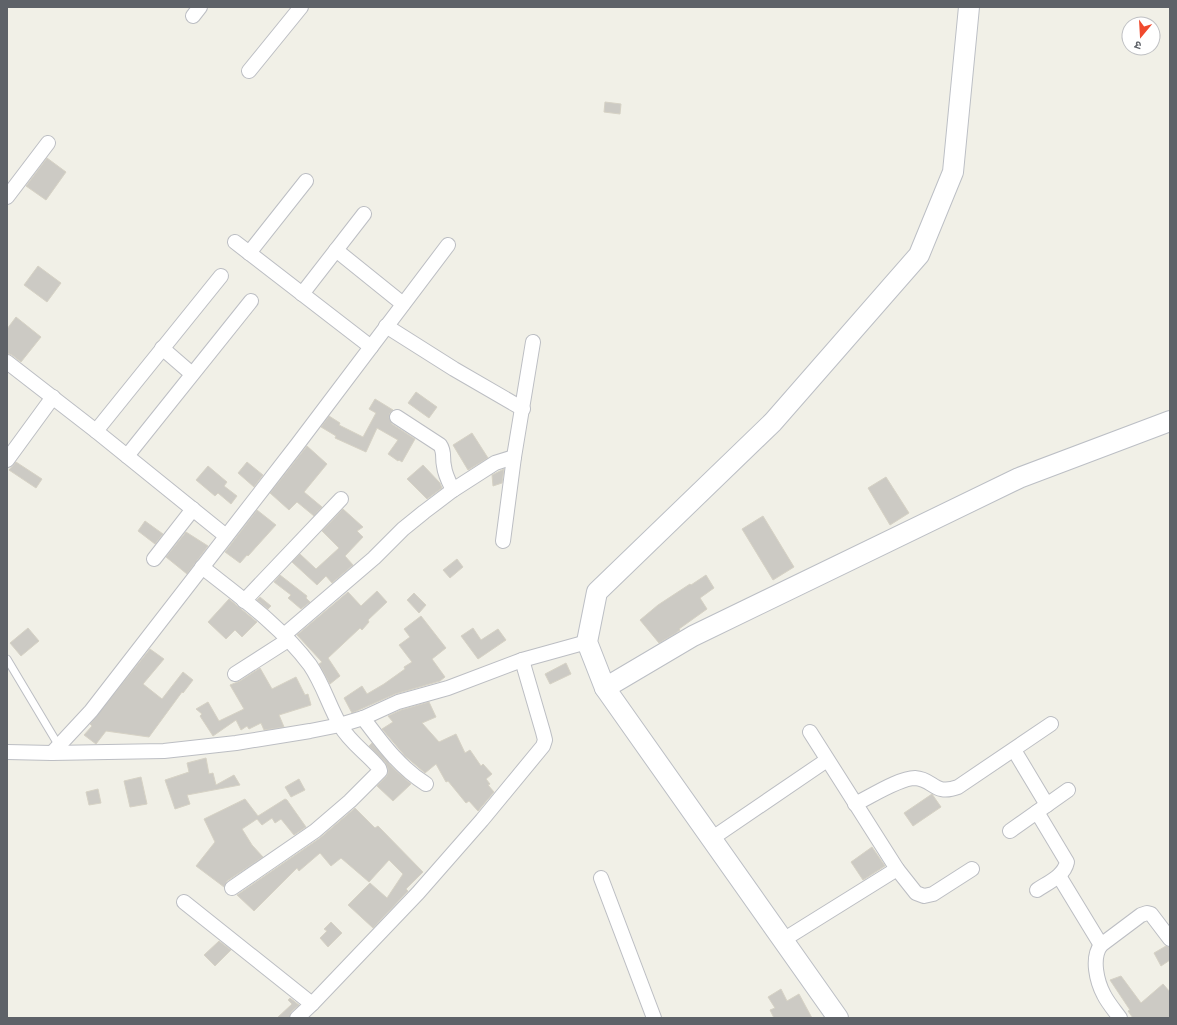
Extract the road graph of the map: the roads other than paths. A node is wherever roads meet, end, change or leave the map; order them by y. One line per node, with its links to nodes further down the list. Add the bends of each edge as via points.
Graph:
1 (301, 7): 3 (street)
2 (969, 7): 39 (street, via 953,172 918,255 773,422 596,592)
3 (249, 71)
4 (48, 143): 6 (street)
5 (306, 181): 11 (street)
6 (7, 197)
7 (364, 214): 10 (street)
8 (235, 242): 11 (street)
9 (448, 245): 15 (street)
10 (336, 250): 13 (street); 15 (street)
11 (249, 253): 13 (street)
12 (221, 276): 19 (street)
13 (302, 294): 18 (street)
14 (251, 301): 21 (street)
15 (403, 304): 16 (street)
16 (386, 326): 18 (street); 23 (street)
17 (533, 342): 23 (street)
18 (371, 347): 33 (street)
19 (162, 348): 21 (street); 26 (street)
20 (7, 362): 22 (street)
21 (192, 374): 27 (street)
22 (53, 397): 26 (street); 29 (street)
23 (523, 409): 28 (street)
24 (396, 417): 30 (street, via 440,445 443,449 447,479)
25 (1170, 421): 43 (street, via 1019,478 693,636)
26 (96, 430): 27 (street)
27 (127, 456): 32 (street)
28 (514, 457): 30 (street, via 495,463); 34 (street)
29 (7, 460)
30 (453, 490): 38 (street, via 403,529)
31 (341, 499): 37 (street)
32 (193, 510): 33 (street); 35 (street)
33 (226, 536): 36 (street)
34 (503, 541)
35 (154, 560)
36 (202, 567): 37 (street); 48 (street, via 91,711)
37 (244, 601): 38 (street)
38 (286, 638): 42 (street); 45 (street, via 310,666)
39 (587, 642): 41 (street); 43 (street)
40 (7, 660): 48 (lane)
41 (522, 660): 44 (street, via 448,688 398,702); 68 (street, via 545,740 543,746 488,814 418,893)
42 (235, 674)
43 (605, 688): 57 (street)
44 (363, 718): 45 (street); 52 (street, via 405,770)
45 (340, 724): 48 (street, via 236,743 171,750); 62 (street, via 347,736 377,764 380,771 350,801 314,831)
46 (1050, 724): 49 (street)
47 (810, 732): 51 (street)
48 (56, 750): 50 (street)
49 (1014, 750): 54 (street, via 958,787 941,790 925,780 915,778 902,781); 55 (street)
50 (7, 752)
51 (826, 760): 54 (street); 57 (street)
52 (426, 784)
53 (1068, 790): 55 (street)
54 (855, 804): 59 (street)
55 (1042, 808): 56 (street); 60 (street, via 1067,862)
56 (1010, 831)
57 (711, 839): 66 (street)
58 (972, 868): 59 (street, via 933,894 924,896 916,893)
59 (897, 869): 66 (street)
60 (1059, 876): 63 (street); 67 (street)
61 (601, 878): 70 (street)
62 (232, 888)
63 (1037, 890)
64 (184, 902): 68 (street)
65 (1170, 939): 67 (street, via 1151,914 1146,913)
66 (783, 940): 71 (street)
67 (1101, 945): 72 (street, via 1096,951 1095,960 1100,986)
68 (312, 1004): 69 (street)
69 (297, 1018)
70 (654, 1018)
71 (838, 1018)
72 (1120, 1018)

